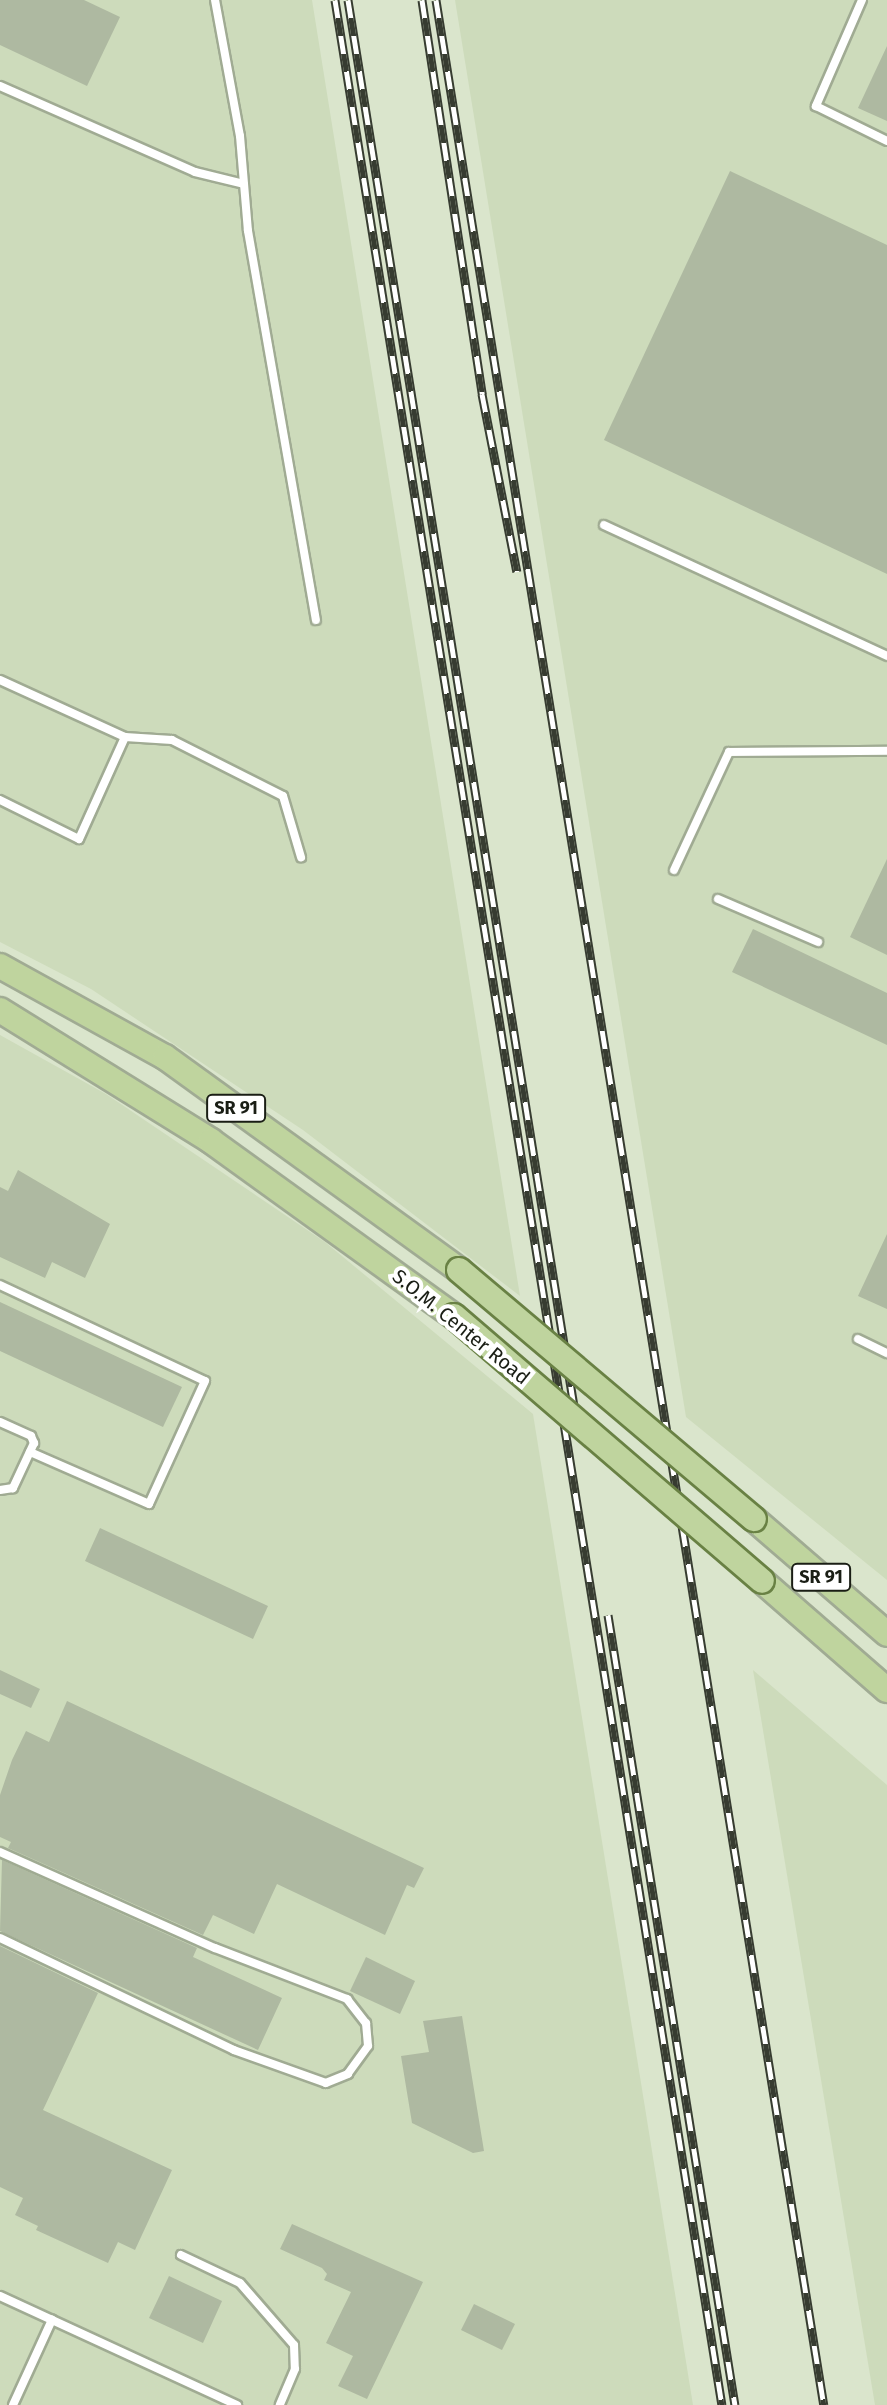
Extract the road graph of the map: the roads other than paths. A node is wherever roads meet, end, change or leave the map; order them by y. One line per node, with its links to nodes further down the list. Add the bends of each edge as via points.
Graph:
1 (215, 0): 5 (lane)
2 (862, 0): 4 (lane, via 816,106)
3 (0, 86): 5 (lane, via 195,172)
4 (887, 141)
5 (244, 184): 7 (lane)
6 (604, 525): 8 (lane)
7 (316, 620)
8 (887, 656)
9 (0, 680): 10 (lane)
10 (125, 737): 12 (lane, via 79,839); 13 (lane, via 172,740 283,796)
11 (887, 751): 14 (lane, via 729,752)
12 (0, 800)
13 (301, 857)
14 (674, 870)
15 (718, 899): 16 (lane)
16 (818, 942)
17 (0, 966): 25 (main road, S.O.M. Center Road / SR 91, bridge, via 165,1057 459,1270)
18 (0, 1010): 26 (main road, S.O.M. Center Road / SR 91, bridge, via 211,1141 454,1316)
19 (0, 1285): 23 (lane, via 205,1381 149,1504)
20 (858, 1339): 21 (lane)
21 (887, 1353)
22 (0, 1422): 23 (lane, via 31,1436)
23 (30, 1452): 24 (lane, via 13,1488)
24 (0, 1490)
25 (887, 1634)
26 (887, 1690)
27 (0, 1852): 28 (lane, via 215,1948 347,1999 366,2023 368,2046 348,2074 326,2083 234,2050)
28 (0, 1938)
29 (181, 2255): 34 (lane, via 240,2283 294,2345 295,2369)
30 (0, 2296): 31 (lane)
31 (52, 2320): 32 (lane); 33 (lane)
32 (13, 2405)
33 (237, 2405)
34 (280, 2405)

